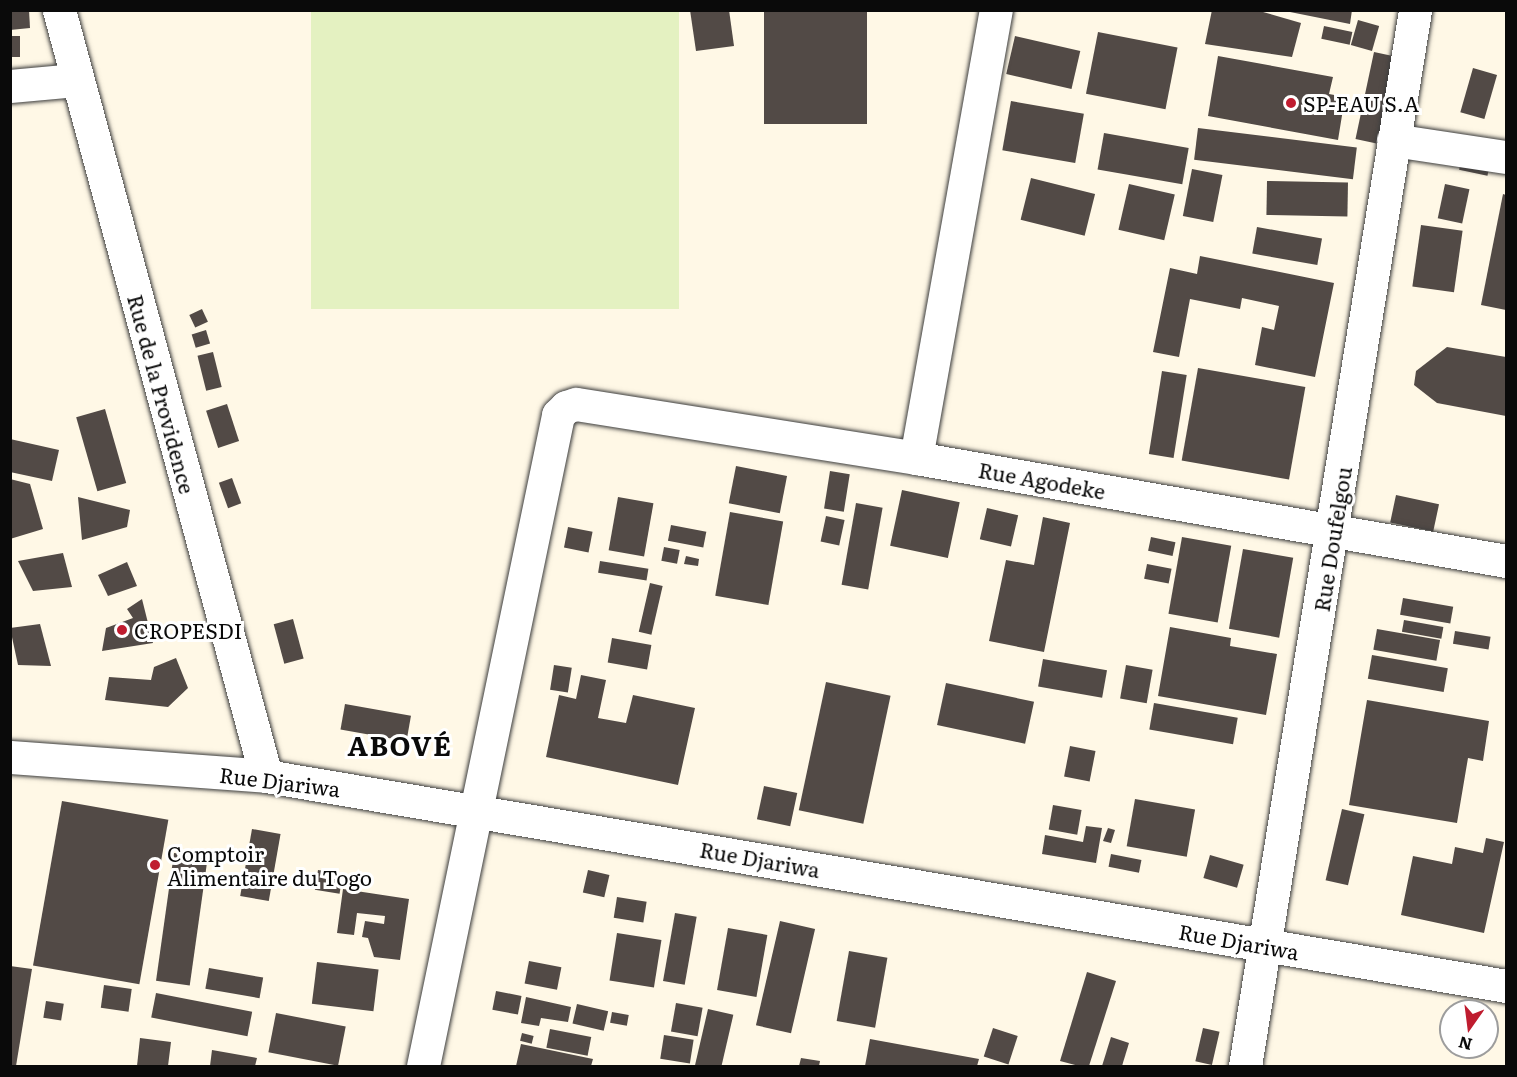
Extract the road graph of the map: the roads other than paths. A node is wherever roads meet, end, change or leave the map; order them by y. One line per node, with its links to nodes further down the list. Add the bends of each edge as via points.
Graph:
1 (59, 10): 4 (street, Rue de la Providence)
2 (996, 10): 8 (street)
3 (1415, 10): 6 (street, Rue Doufelgou)
4 (76, 80): 5 (street); 12 (street, Rue de la Providence)
5 (10, 86)
6 (1393, 140): 7 (street); 9 (street, Rue Doufelgou)
7 (1506, 157)
8 (916, 458): 9 (street, Rue Agodeke); 13 (street, Rue Agodeke, via 576,404 558,415)
9 (1334, 532): 10 (street, Rue Agodeke); 14 (street, Rue Doufelgou)
10 (1506, 561)
11 (10, 757): 12 (street, Rue Djariwa)
12 (266, 776): 13 (street, Rue Djariwa)
13 (477, 811): 14 (street, Rue Djariwa); 16 (street)
14 (1264, 945): 15 (street, Rue Djariwa); 17 (street, Rue Doufelgou)
15 (1506, 986)
16 (423, 1066)
17 (1245, 1066)

